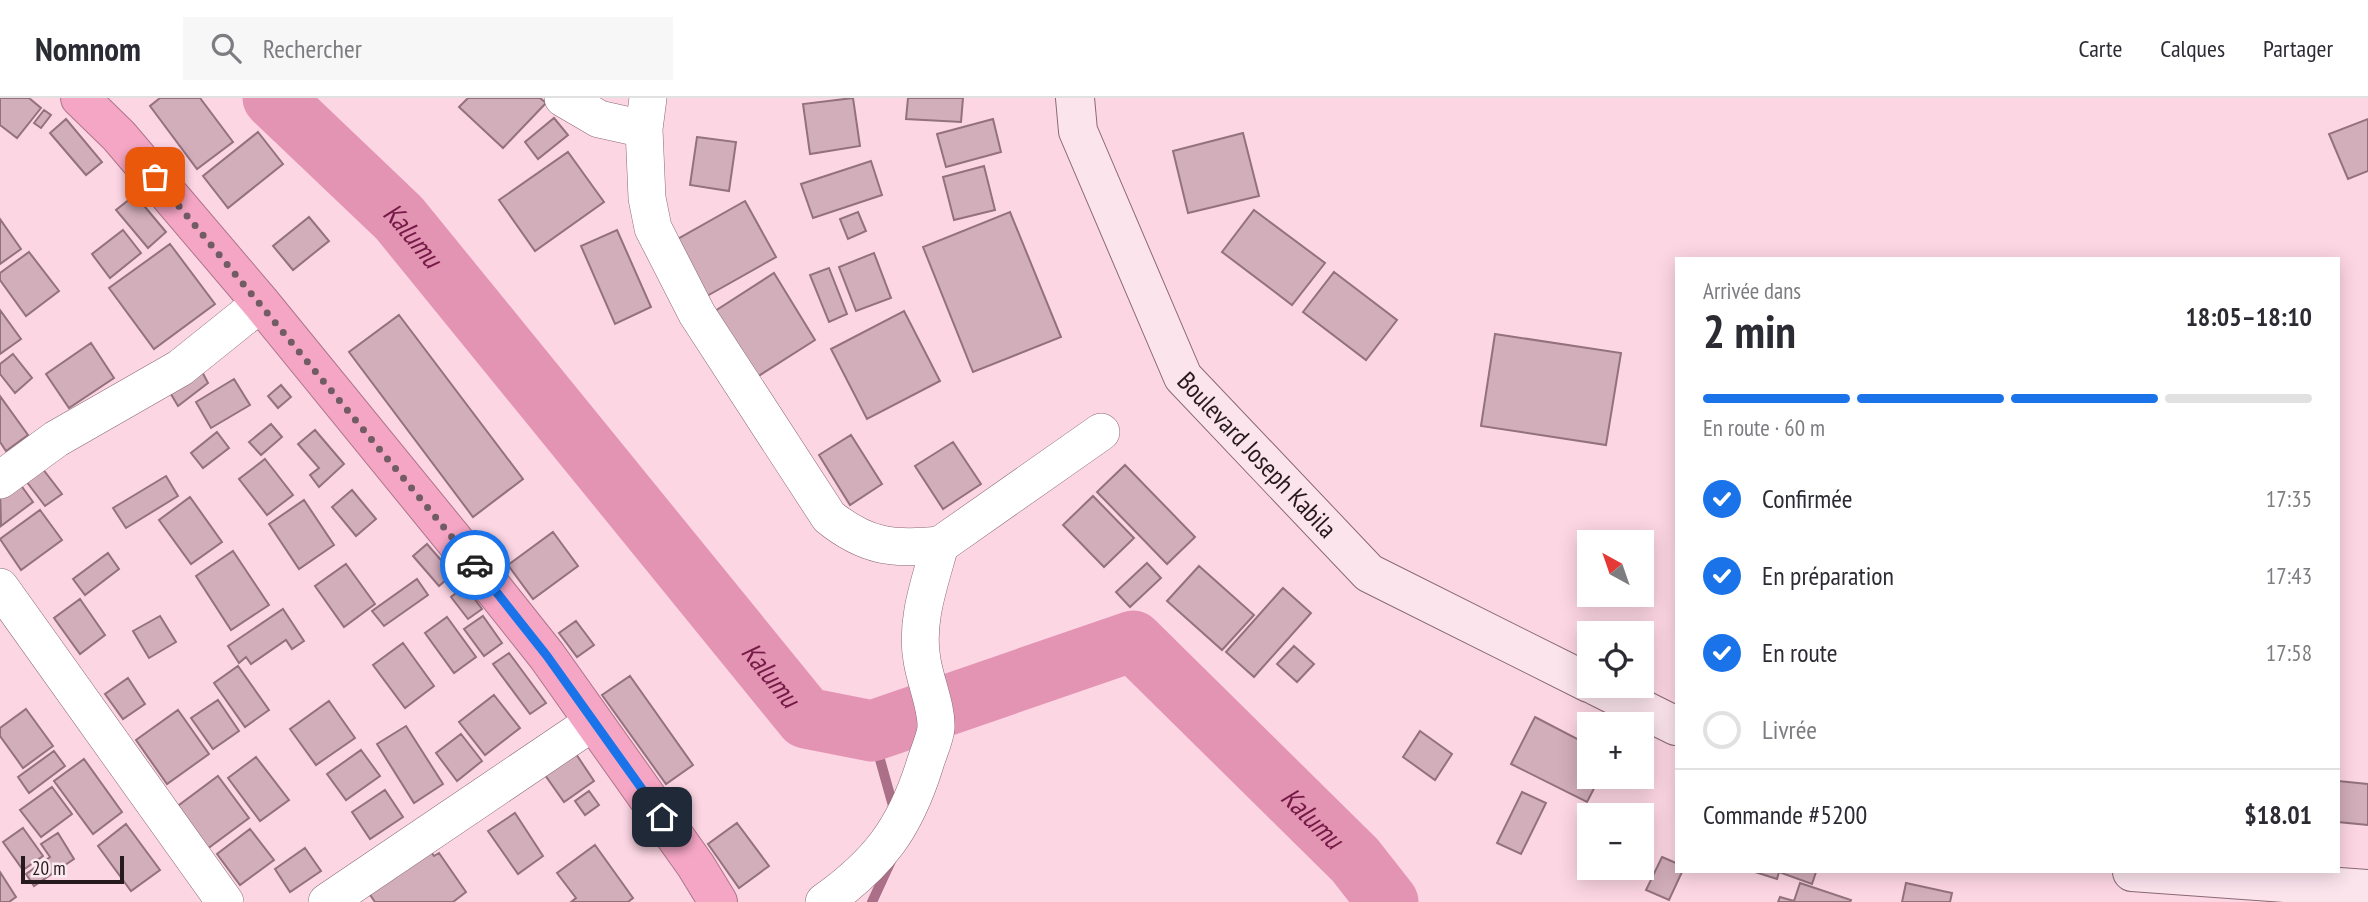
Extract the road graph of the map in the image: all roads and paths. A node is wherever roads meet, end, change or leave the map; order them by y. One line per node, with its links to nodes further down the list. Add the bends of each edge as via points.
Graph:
1 (80, 98): 5 (highway, via 119,136)
2 (563, 98): 4 (street, via 599,119)
3 (1075, 98): 10 (main road, Boulevard Joseph Kabila, via 1078,131 1183,377 1368,573)
4 (646, 113): 8 (street, via 647,198 653,228 697,314 829,517 853,537 880,544 908,549)
5 (261, 303): 7 (street, via 180,368 56,439); 12 (highway, via 481,573)
6 (1101, 432): 8 (street)
7 (0, 480)
8 (940, 545): 19 (street, via 923,611 921,657 936,727 912,805 858,878)
9 (0, 587): 16 (street)
10 (1577, 677)
11 (1620, 698): 13 (main road)
12 (593, 722): 17 (street); 18 (highway)
13 (1675, 726)
14 (2146, 873): 15 (main road)
15 (2368, 889)
16 (225, 902)
17 (327, 902)
18 (718, 902)
19 (824, 902)

